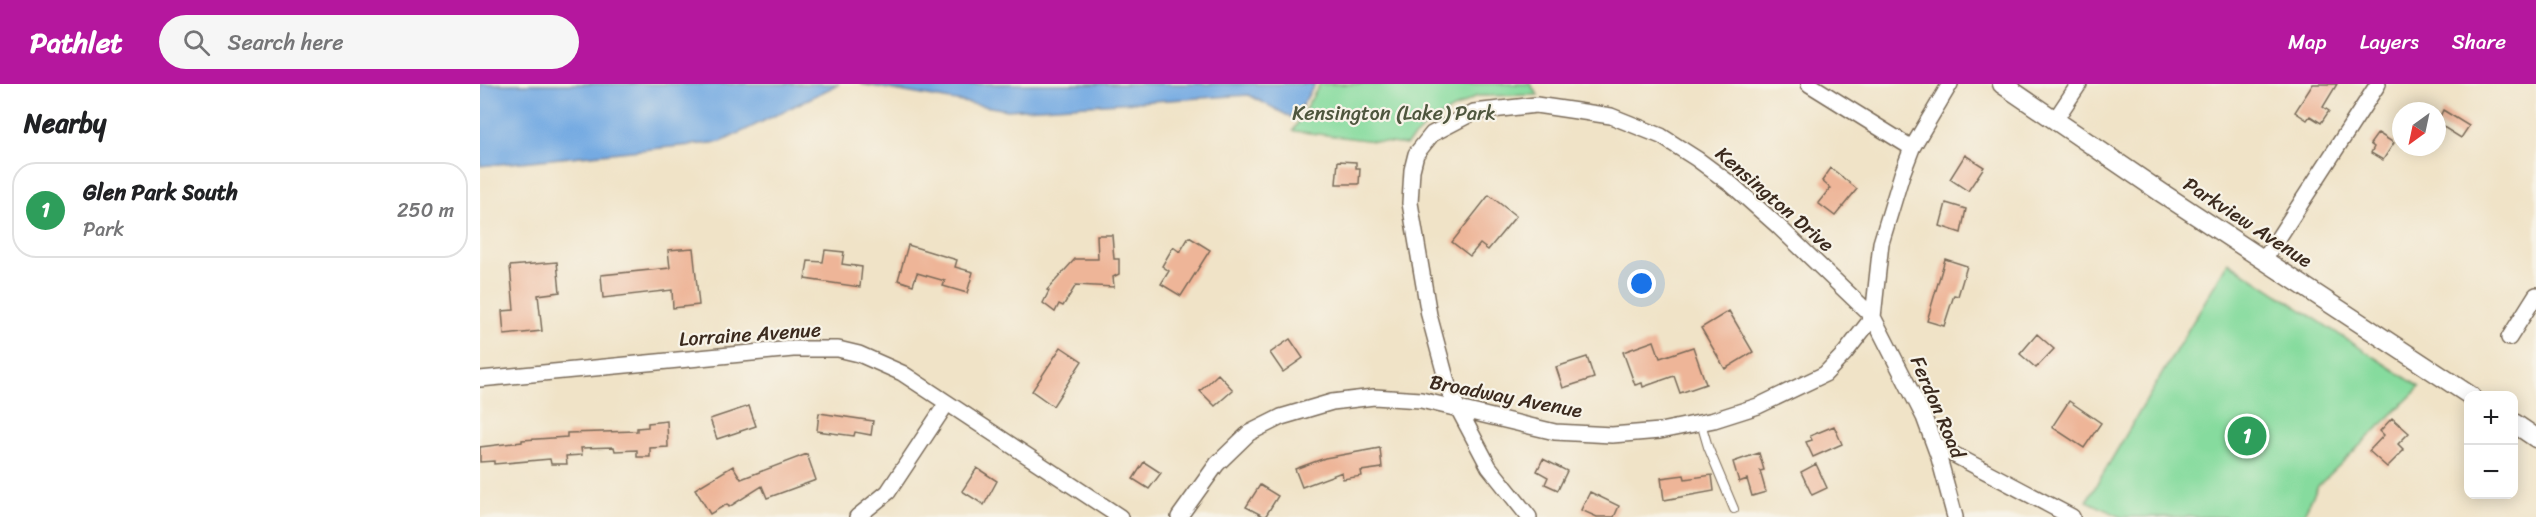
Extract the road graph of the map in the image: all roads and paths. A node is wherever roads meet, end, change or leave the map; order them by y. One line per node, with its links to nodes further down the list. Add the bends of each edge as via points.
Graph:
1 (1809, 84): 7 (street)
2 (1950, 84): 7 (street)
3 (2002, 84): 6 (street, Parkview Avenue)
4 (2079, 84): 6 (street)
5 (2378, 84): 8 (street)
6 (2055, 120): 8 (street, Parkview Avenue)
7 (1912, 148): 10 (street, via 1881,243)
8 (2264, 260): 13 (street, Parkview Avenue)
9 (2536, 295): 11 (street)
10 (1873, 317): 15 (street, Kensington Drive, via 1732,185 1660,136 1611,116 1570,108 1536,105 1474,112 1432,134 1416,154 1410,203 1429,315); 16 (street, Broadway Avenue, via 1825,374 1758,406); 19 (street, Ferdon Road)
11 (2509, 338)
12 (480, 379): 14 (street, Lorraine Avenue, via 819,348 838,349 879,362)
13 (2464, 391)
14 (947, 403): 21 (street, via 888,492); 22 (street, Lorraine Avenue)
15 (1458, 410): 16 (street, Broadway Avenue, via 1555,432 1612,435 1660,432); 23 (street, Broadway Avenue, via 1421,400 1374,397 1332,402 1281,417 1238,442); 24 (street, Kensington Drive, via 1489,467)
16 (1701, 423): 20 (lane)
17 (2518, 426): 18 (street)
18 (2536, 438)
19 (1934, 444): 25 (street, Ferdon Road); 26 (street)
20 (1734, 509)
21 (856, 517)
22 (1120, 517)
23 (1179, 517)
24 (1528, 517)
25 (1955, 517)
26 (2072, 517)

